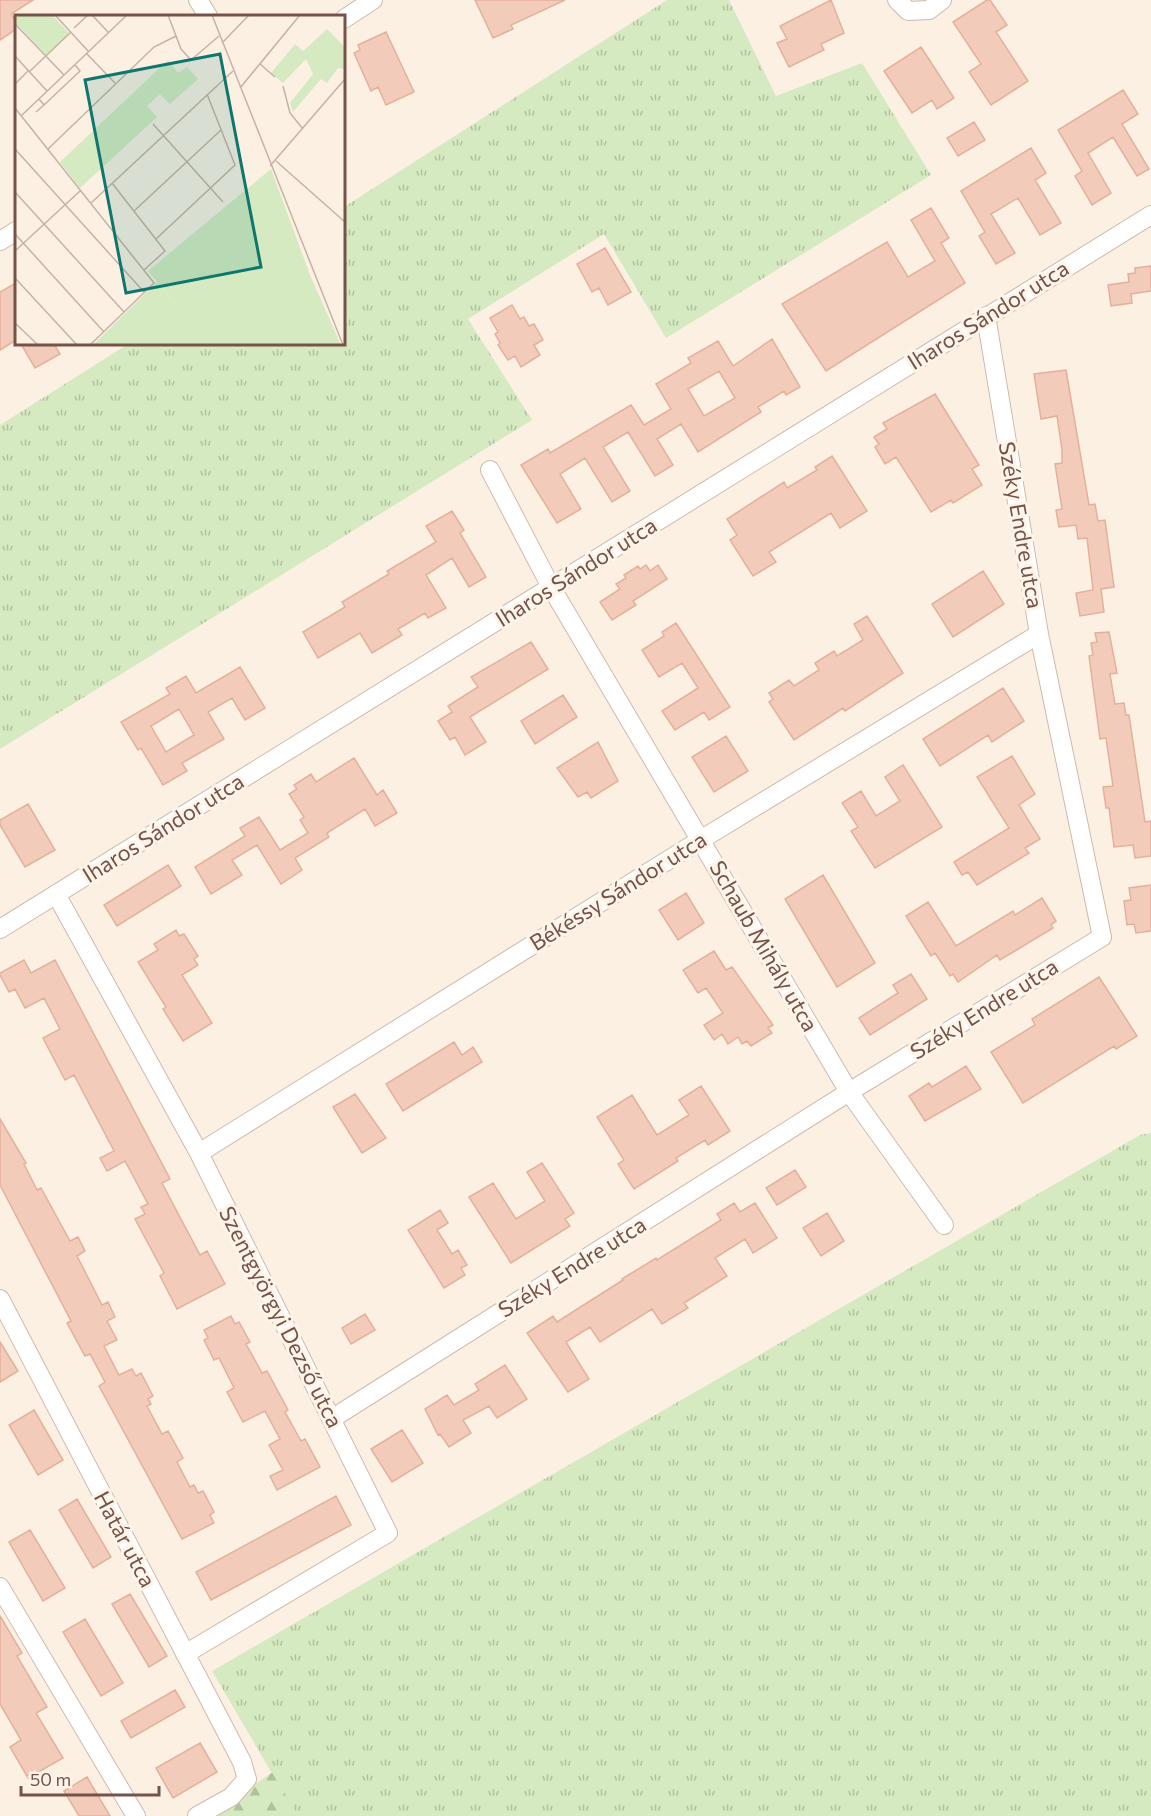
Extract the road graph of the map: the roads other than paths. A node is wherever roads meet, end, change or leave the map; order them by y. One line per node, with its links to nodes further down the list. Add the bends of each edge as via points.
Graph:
1 (198, 0): 5 (street)
2 (373, 0): 6 (street)
3 (897, 0): 4 (street, via 908,11 929,10)
4 (942, 0)
5 (207, 15)
6 (345, 18)
7 (1151, 215): 10 (street, Iharos Sándor utca)
8 (15, 232): 9 (street)
9 (0, 241)
10 (986, 316): 12 (street, Iharos Sándor utca); 13 (street, Széky Endre utca)
11 (490, 470): 12 (street, Schaub Mihály utca)
12 (551, 587): 14 (street, Schaub Mihály utca); 15 (street, Iharos Sándor utca)
13 (1039, 634): 14 (street, Békéssy Sándor utca); 17 (street, Széky Endre utca, via 1102,937)
14 (702, 839): 17 (street, Schaub Mihály utca); 18 (street, Békéssy Sándor utca)
15 (57, 894): 16 (street, Iharos Sándor utca); 18 (street, Szentgyörgyi Dezső utca)
16 (0, 929)
17 (849, 1092): 19 (street, Schaub Mihály utca); 21 (street, Széky Endre utca)
18 (199, 1153): 21 (street, Szentgyörgyi Dezső utca)
19 (944, 1225)
20 (0, 1299): 23 (street, Határ utca)
21 (333, 1418): 23 (street, Szentgyörgyi Dezső utca, via 388,1533)
22 (0, 1587): 24 (street)
23 (185, 1654): 25 (street, Határ utca, via 242,1762 247,1779 231,1797)
24 (136, 1816)
25 (197, 1816)

